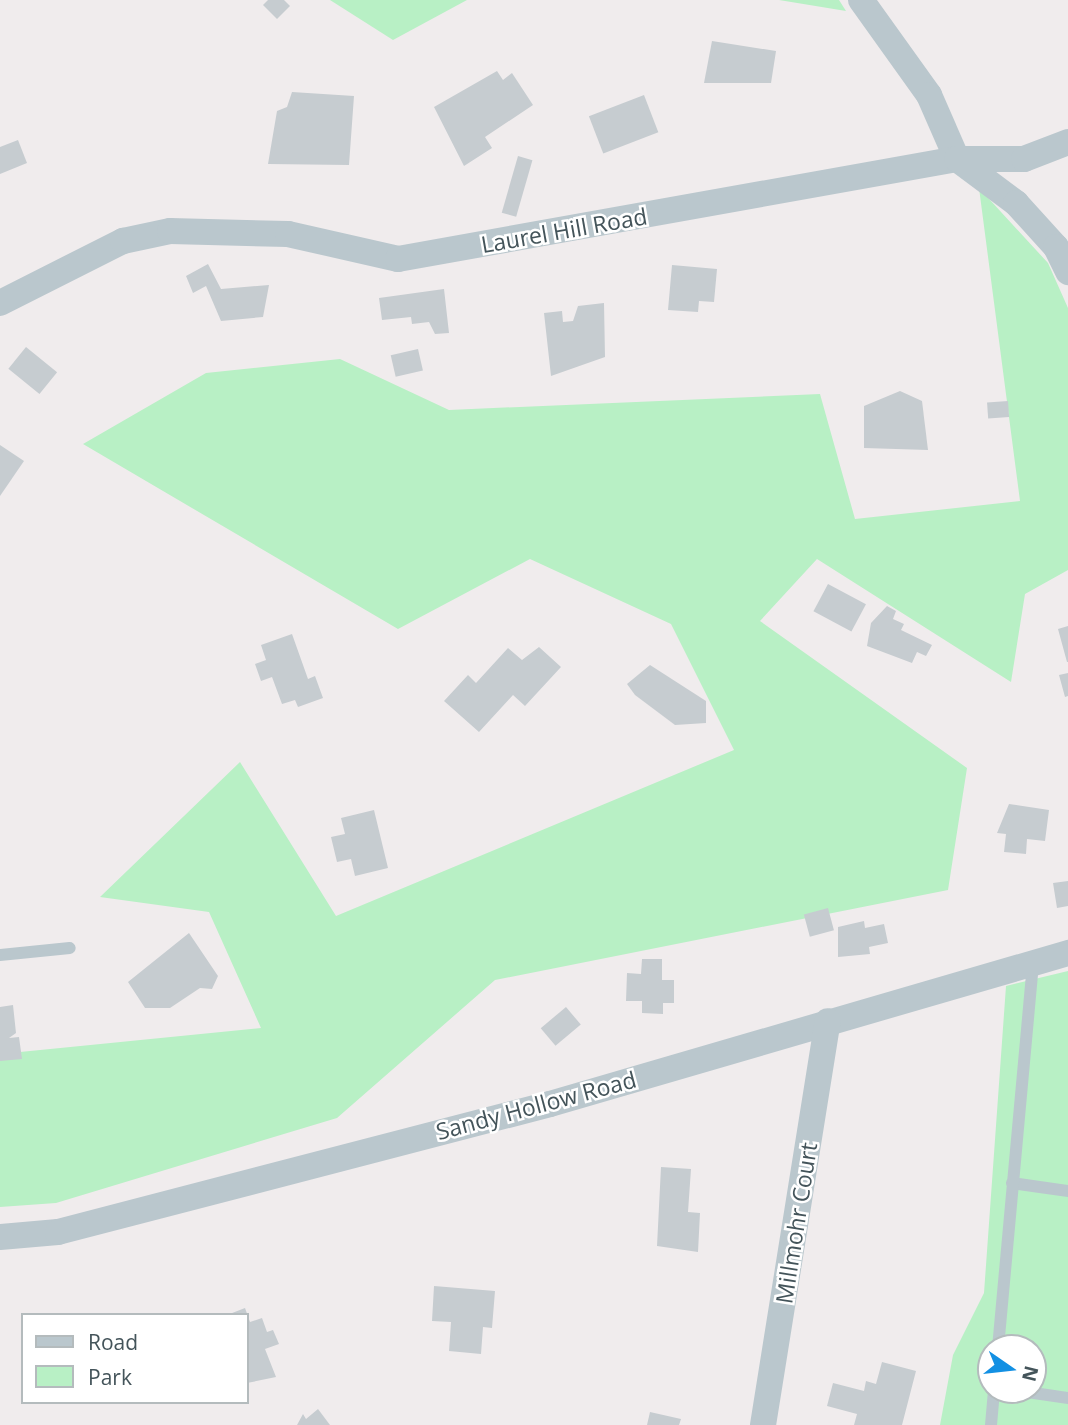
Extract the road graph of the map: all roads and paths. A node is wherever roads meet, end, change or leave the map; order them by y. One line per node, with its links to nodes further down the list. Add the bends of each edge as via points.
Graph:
1 (861, 0): 3 (street, via 929,95)
2 (1068, 142): 3 (street, Laurel Hill Road, via 1024,159)
3 (957, 159): 4 (street, via 1016,204 1056,247); 5 (street, Laurel Hill Road, via 398,259 288,234 170,230 123,241)
4 (1068, 272)
5 (0, 303)
6 (70, 948): 8 (lane)
7 (1068, 953): 9 (street, Sandy Hollow Road)
8 (0, 955)
9 (1033, 963): 10 (street, Sandy Hollow Road); 11 (lane)
10 (828, 1021): 13 (street, Sandy Hollow Road, via 465,1126 58,1231); 18 (street, Millmohr Court)
11 (1012, 1183): 12 (lane); 14 (lane)
12 (1068, 1191)
13 (0, 1237)
14 (999, 1334)
15 (1047, 1395): 16 (lane)
16 (1068, 1398)
17 (993, 1404): 19 (lane)
18 (763, 1425)
19 (991, 1425)

